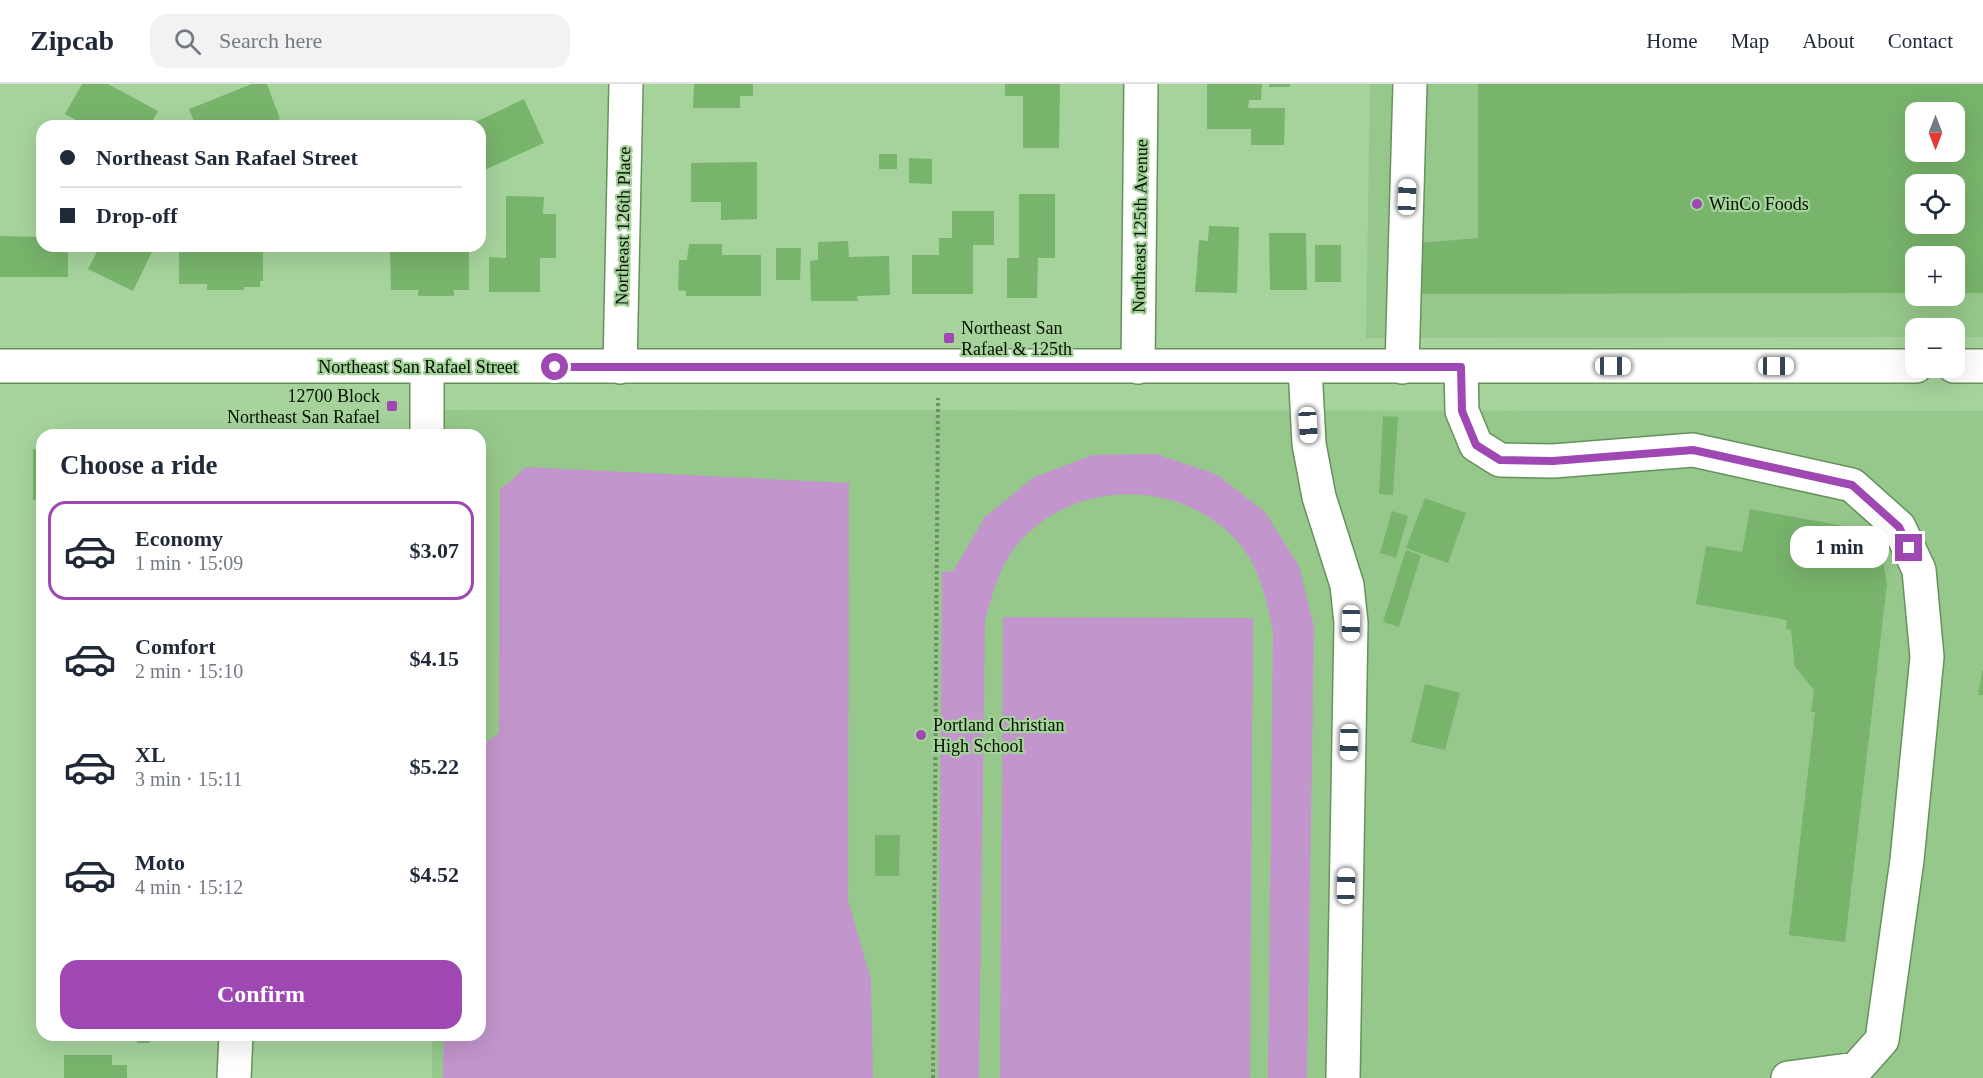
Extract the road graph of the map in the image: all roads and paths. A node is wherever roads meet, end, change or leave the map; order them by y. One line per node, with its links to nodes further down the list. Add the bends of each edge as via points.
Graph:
1 (626, 84): 10 (street, Northeast 126th Place)
2 (1141, 84): 11 (street, Northeast 125th Avenue)
3 (1410, 84): 13 (street)
4 (0, 366): 9 (street, Northeast San Rafael Street)
5 (938, 366): 10 (street, Northeast San Rafael Street); 11 (street, Northeast San Rafael Street); 18 (path)
6 (1905, 366): 14 (street, Northeast San Rafael Street)
7 (1965, 366): 8 (street)
8 (1983, 366)
9 (427, 367): 10 (street, Northeast San Rafael Street); 15 (street)
10 (620, 367)
11 (1138, 367): 12 (street, Northeast San Rafael Street)
12 (1305, 367): 13 (street, Northeast San Rafael Street); 19 (street, via 1311,455 1319,497 1347,585 1351,623)
13 (1402, 367): 14 (street, Northeast San Rafael Street)
14 (1461, 367): 20 (street, via 1462,411 1476,445 1500,460 1553,461 1693,450 1852,485 1899,527 1919,570 1927,657 1907,860 1882,1040 1856,1069)
15 (428, 429)
16 (236, 1041): 17 (street)
17 (234, 1078)
18 (933, 1078)
19 (1343, 1078)
20 (1788, 1078)

